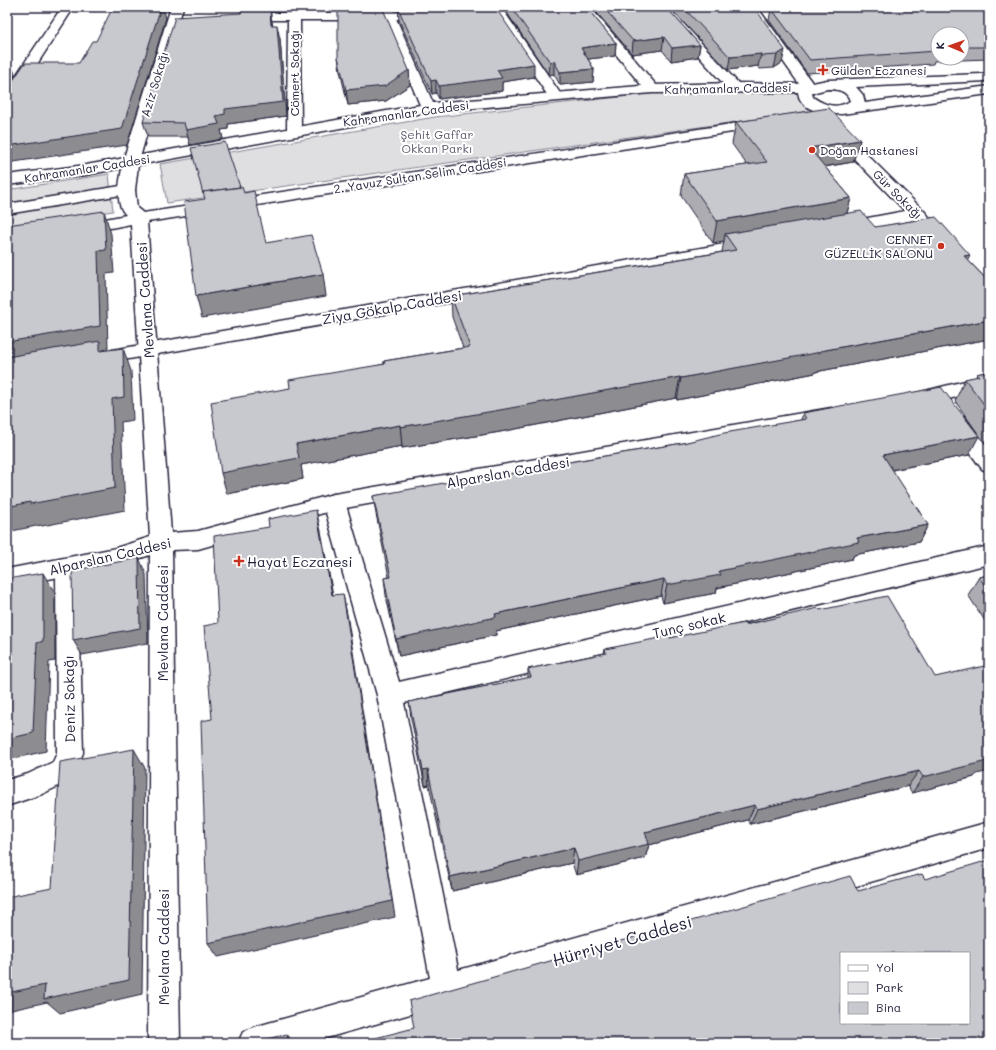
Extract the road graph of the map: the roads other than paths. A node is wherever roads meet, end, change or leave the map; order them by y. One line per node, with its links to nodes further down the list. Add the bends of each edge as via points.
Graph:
1 (68, 7): 19 (street)
2 (177, 7): 25 (street, Aziz Sokağı)
3 (466, 7): 8 (street)
4 (495, 7): 18 (street)
5 (583, 7): 16 (street)
6 (661, 7): 14 (street)
7 (755, 11): 9 (street); 15 (street)
8 (388, 12): 11 (street); 20 (street)
9 (774, 14)
10 (252, 16): 11 (street)
11 (294, 16): 24 (street, Cömert Sokağı)
12 (989, 78): 13 (street)
13 (832, 84): 15 (street, Kahramanlar Caddesi); 21 (street, via 854,93 858,102)
14 (734, 87): 15 (street, Kahramanlar Caddesi); 16 (street, Kahramanlar Caddesi)
15 (809, 88): 22 (street, via 804,95 810,103 817,106)
16 (652, 89): 18 (street, Kahramanlar Caddesi)
17 (989, 90): 21 (street)
18 (555, 96): 20 (street, Kahramanlar Caddesi)
19 (7, 100)
20 (428, 108): 24 (street, Kahramanlar Caddesi)
21 (849, 108): 22 (street)
22 (818, 114): 31 (street, Gür Sokağı)
23 (779, 121): 32 (street, 2. Yavuz Sultan Selim Caddesi)
24 (294, 131): 25 (street, Kahramanlar Caddesi)
25 (131, 161): 26 (street, Kahramanlar Caddesi, via 86,170); 28 (street)
26 (7, 180)
27 (62, 184): 29 (street)
28 (127, 190): 29 (street); 32 (street, via 129,209)
29 (63, 207): 30 (street)
30 (7, 210)
31 (918, 214): 34 (street); 35 (street, Gür Sokağı)
32 (139, 218): 33 (street, 2. Yavuz Sultan Selim Caddesi); 37 (street, Mevlana Caddesi)
33 (68, 231)
34 (824, 231)
35 (938, 237)
36 (769, 241): 37 (street, Ziya Gökalp Caddesi)
37 (149, 350): 38 (street, Ziya Gökalp Caddesi); 45 (street, Mevlana Caddesi)
38 (82, 361)
39 (989, 382): 40 (street)
40 (938, 396): 41 (street); 43 (street)
41 (899, 402)
42 (852, 411): 44 (street, Alparslan Caddesi)
43 (989, 464)
44 (334, 502): 45 (street, Alparslan Caddesi, via 198,540); 49 (street)
45 (161, 542): 47 (street, Alparslan Caddesi, via 116,557); 53 (street, Mevlana Caddesi)
46 (989, 555): 49 (street, Tunç sokak)
47 (67, 566): 48 (street, Alparslan Caddesi); 50 (street, Deniz Sokağı, via 70,753 62,770 33,785)
48 (7, 578)
49 (390, 695): 52 (street)
50 (7, 793)
51 (989, 835): 52 (street, Hürriyet Caddesi)
52 (447, 989): 54 (street, Hürriyet Caddesi)
53 (164, 1043)
54 (254, 1043)

